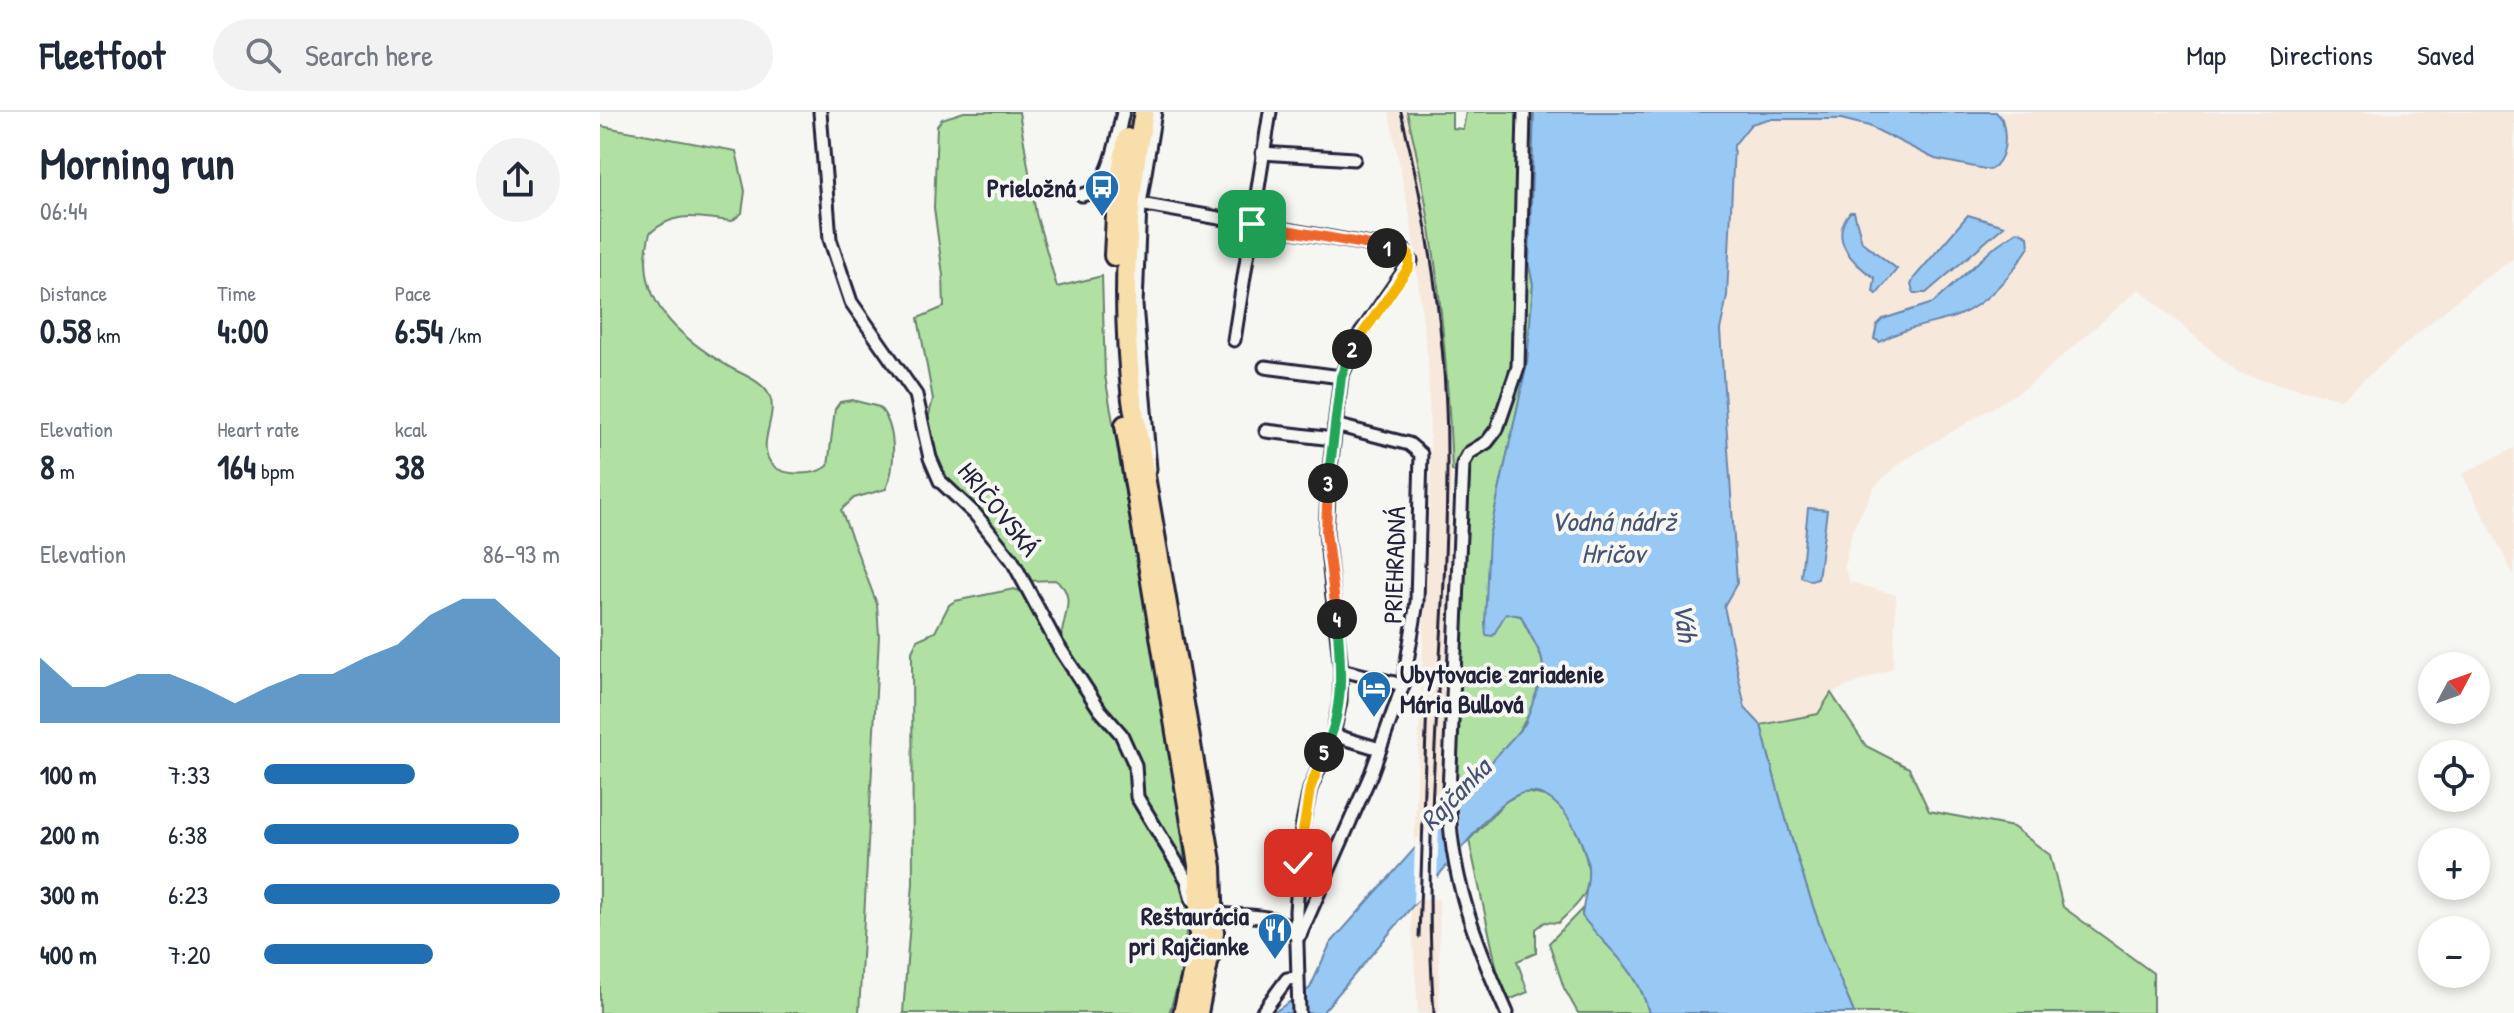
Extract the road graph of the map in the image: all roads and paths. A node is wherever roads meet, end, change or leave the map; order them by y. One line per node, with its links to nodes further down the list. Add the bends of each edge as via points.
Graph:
1 (820, 112): 27 (street, HRIČOVSKÁ, via 830,239 851,302 916,395 940,481 1012,560 1057,644 1121,734 1135,765 1137,797 1187,880 1192,926)
2 (1123, 112): 10 (street, via 1098,187)
3 (1133, 112): 28 (main road, via 1117,194 1115,324 1128,452 1199,871 1199,945)
4 (1144, 112): 19 (main road, via 1130,196 1125,310 1132,400)
5 (1155, 112): 11 (street)
6 (1270, 112): 8 (street)
7 (1524, 112): 32 (street, via 1518,367 1497,429 1463,464 1449,806 1454,865 1472,930)
8 (1262, 153): 9 (street); 12 (street)
9 (1354, 159)
10 (1082, 195)
11 (1140, 204): 12 (street); 19 (street, via 1136,305)
12 (1252, 224): 13 (street); 15 (street, via 1409,254 1409,267 1359,336)
13 (1234, 340)
14 (1265, 367): 15 (street)
15 (1341, 377): 16 (street)
16 (1335, 425): 18 (street); 21 (street, PRIEHRADNÁ, via 1409,444 1421,456 1417,602)
17 (1266, 431): 18 (street)
18 (1333, 439): 20 (street, via 1326,532)
19 (1151, 499): 24 (main road, via 1208,835)
20 (1341, 670): 21 (street); 22 (street)
21 (1403, 685): 23 (street, PRIEHRADNÁ)
22 (1333, 735): 23 (street); 25 (street, via 1318,766 1302,828)
23 (1380, 749): 25 (street, PRIEHRADNÁ)
24 (1215, 914): 25 (street, via 1278,920); 29 (main road)
25 (1298, 940): 26 (street)
26 (1297, 983): 30 (street, via 1287,979); 31 (street)
27 (1174, 1013)
28 (1183, 1013)
29 (1198, 1013)
30 (1262, 1013)
31 (1299, 1013)
32 (1507, 1013)

